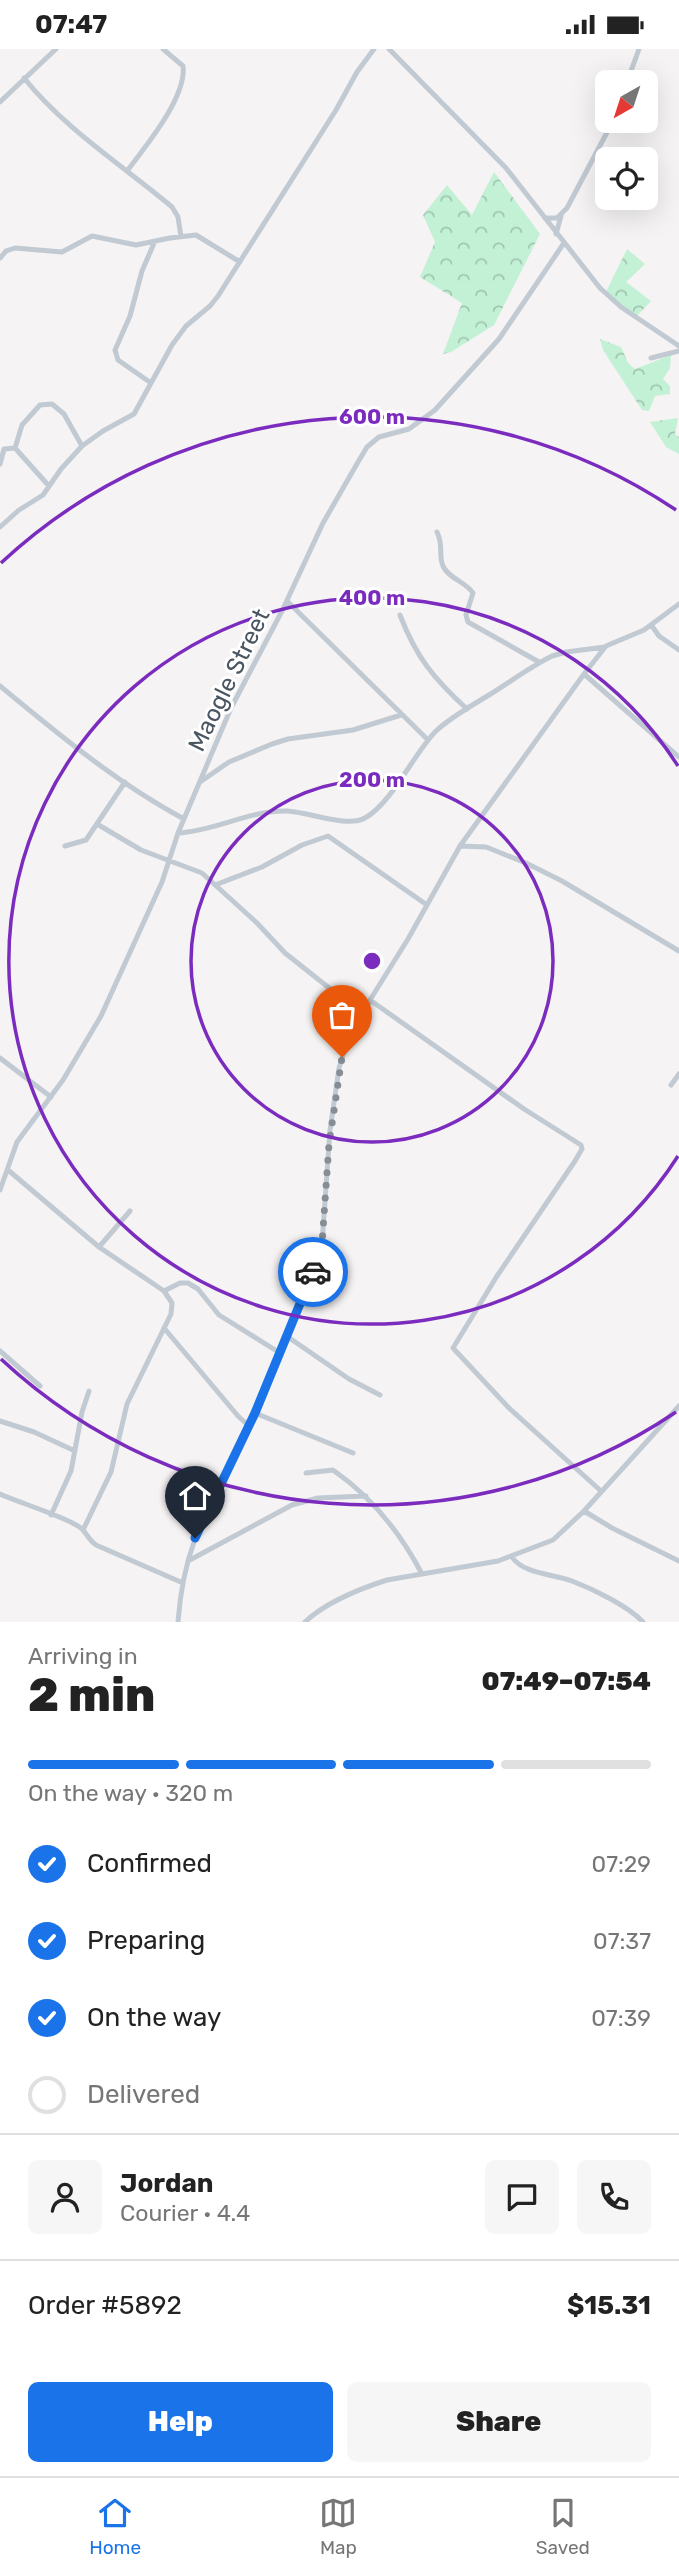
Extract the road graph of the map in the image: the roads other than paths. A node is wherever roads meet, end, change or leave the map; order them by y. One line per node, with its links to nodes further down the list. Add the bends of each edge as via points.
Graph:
1 (56, 49): 7 (street)
2 (163, 49): 10 (street, via 183,66 182,80 159,129)
3 (374, 49): 18 (street)
4 (389, 49): 12 (street, via 506,168)
5 (639, 49): 6 (street)
6 (631, 70)
7 (24, 78): 8 (street); 10 (street, via 56,115)
8 (1, 99)
9 (607, 133): 11 (street)
10 (127, 171): 14 (street, via 172,207)
11 (562, 216): 12 (street); 13 (street)
12 (545, 218): 13 (street)
13 (556, 234): 16 (street)
14 (181, 237): 15 (street); 18 (street, via 196,235)
15 (155, 240): 17 (street, via 130,245 92,236 62,252 15,248); 21 (street, via 115,350 118,360)
16 (564, 243): 19 (street, via 621,307); 28 (street, Maogle Street, via 499,339 435,410 419,424 379,437 367,447 323,523)
17 (0, 258)
18 (240, 262): 21 (street, via 210,306 172,345)
19 (679, 348): 20 (street)
20 (652, 358)
21 (151, 383): 22 (street, via 129,418)
22 (82, 446): 23 (street, via 64,414 48,403 40,405 22,425); 25 (street)
23 (15, 448): 24 (street, via 4,449); 25 (street)
24 (0, 464)
25 (49, 487): 26 (street)
26 (0, 527)
27 (437, 531): 34 (street, via 445,569 473,593 468,622)
28 (287, 601): 38 (street); 42 (street, Maogle Street, via 231,708)
29 (679, 604): 31 (street)
30 (400, 615): 37 (street, via 429,672)
31 (652, 626): 32 (street); 33 (street)
32 (606, 646): 34 (street, via 566,652); 35 (street)
33 (679, 650)
34 (539, 663): 37 (street)
35 (584, 674): 40 (street); 47 (street)
36 (0, 686): 41 (street)
37 (467, 709): 39 (street)
38 (401, 715): 39 (street); 42 (street, via 353,730 272,744 229,762)
39 (428, 740): 45 (street, via 376,809 356,821 276,811)
40 (679, 757)
41 (125, 782): 43 (street); 44 (street)
42 (200, 782): 43 (street, Maogle Street)
43 (184, 819): 45 (street, Maogle Street)
44 (97, 824): 46 (street, via 86,840); 48 (street)
45 (178, 833): 48 (street, Maogle Street)
46 (65, 846)
47 (460, 846): 50 (street); 51 (street, via 486,847 526,863)
48 (167, 862): 49 (street, via 197,870); 57 (street, Maogle Street, via 101,1016)
49 (215, 885): 50 (street, via 328,836); 53 (street, via 285,953)
50 (428, 905): 52 (street)
51 (679, 951)
52 (370, 1000): 53 (street); 77 (street, via 582,1147 453,1348 509,1408)
53 (362, 1014): 64 (street, via 339,1068 322,1244)
54 (0, 1058): 57 (street)
55 (679, 1074): 56 (street)
56 (671, 1085)
57 (51, 1097): 58 (street, Maogle Street, via 18,1142)
58 (8, 1170): 59 (street, Maogle Street); 61 (street)
59 (0, 1190)
60 (130, 1212): 61 (street)
61 (99, 1247): 62 (street)
62 (164, 1291): 63 (street, via 173,1303); 66 (street, via 188,1283 219,1315)
63 (164, 1328): 73 (street); 82 (street, via 127,1404 111,1472)
64 (288, 1337): 66 (street); 69 (street, via 348,1379)
65 (0, 1351): 67 (street)
66 (280, 1353): 71 (street)
67 (40, 1386)
68 (89, 1391): 74 (street)
69 (380, 1395)
70 (679, 1406): 77 (street)
71 (255, 1413): 73 (street); 75 (street)
72 (0, 1421): 74 (street)
73 (249, 1426): 84 (street)
74 (75, 1451): 81 (street)
75 (353, 1453)
76 (306, 1473): 79 (street, via 333,1470)
77 (601, 1491): 80 (street)
78 (0, 1494): 81 (street)
79 (366, 1496): 84 (street, via 318,1498 292,1505); 86 (street, via 401,1538)
80 (584, 1511): 83 (street, via 553,1541); 85 (street)
81 (51, 1515): 82 (street)
82 (83, 1529): 87 (street, via 96,1545)
83 (512, 1557): 86 (street); 90 (street, via 521,1566 592,1589)
84 (188, 1561): 87 (street)
85 (679, 1561)
86 (422, 1574): 89 (street, via 370,1585)
87 (183, 1583): 88 (street)
88 (178, 1622)
89 (305, 1622)
90 (642, 1622)

